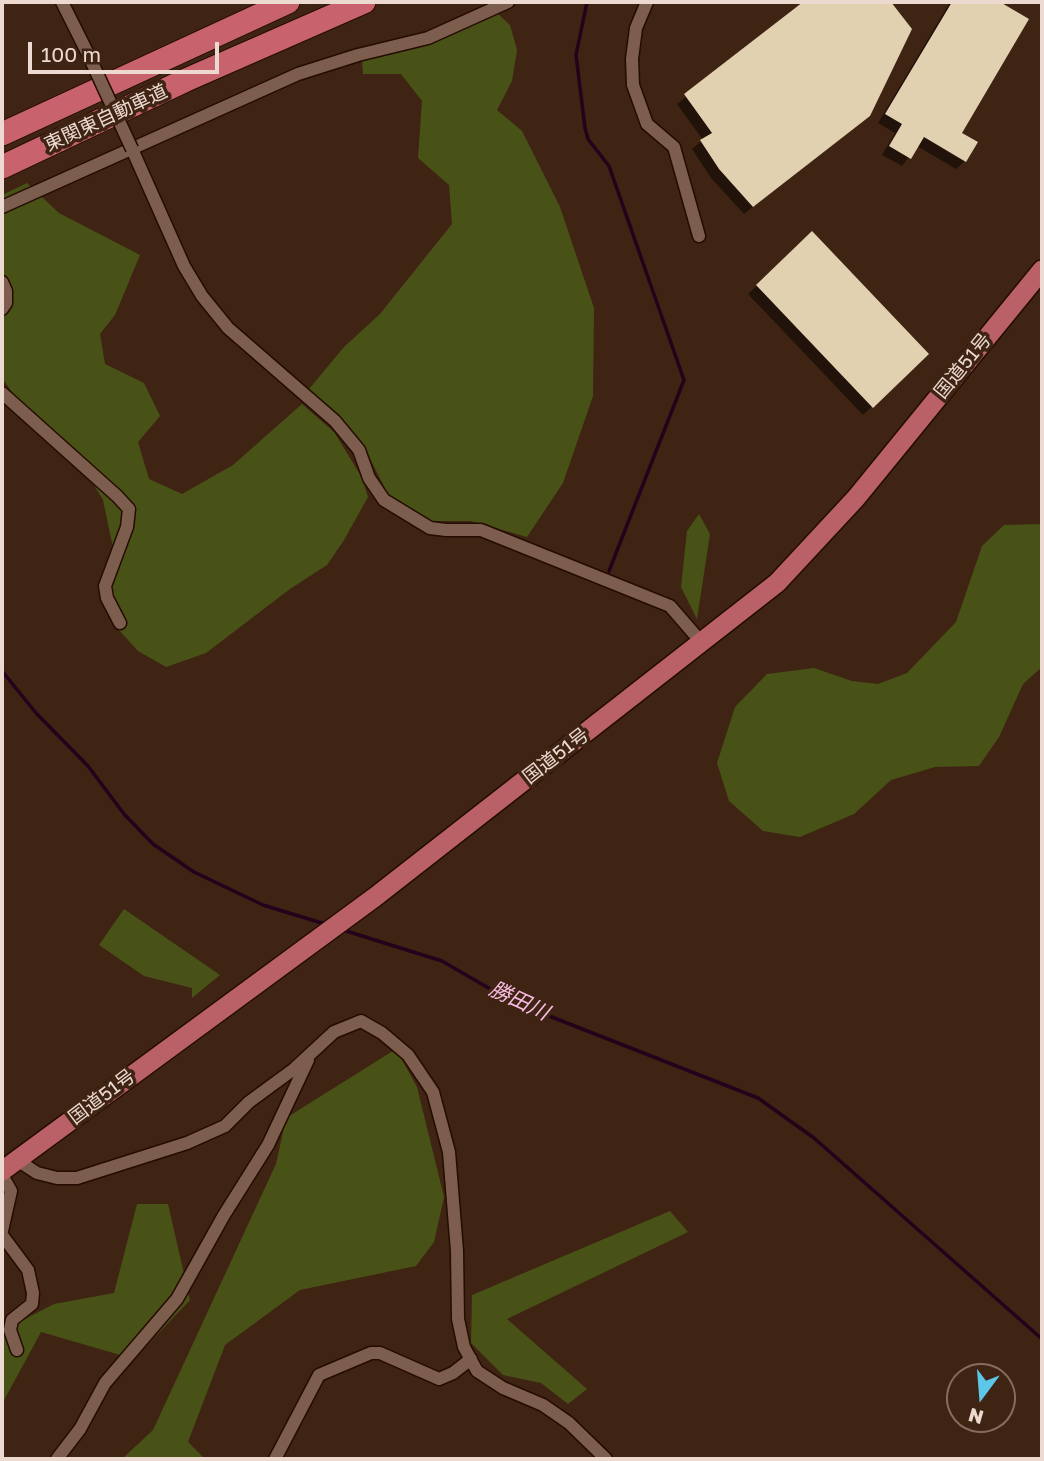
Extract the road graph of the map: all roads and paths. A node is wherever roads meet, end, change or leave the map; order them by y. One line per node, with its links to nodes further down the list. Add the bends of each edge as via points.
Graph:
1 (62, 2): 7 (street, bridge)
2 (288, 2): 6 (highway, 東関東自動車道)
3 (364, 2): 8 (highway, 東関東自動車道)
4 (508, 2): 7 (street, via 428,38 298,74)
5 (647, 2): 10 (street, via 636,28 633,85 647,124 674,147)
6 (2, 134)
7 (132, 149): 9 (street); 16 (street, via 202,296 228,328 335,421 359,450 369,478 384,500 430,528 481,530 670,606)
8 (2, 167)
9 (2, 207)
10 (699, 236)
11 (1042, 270): 16 (highway, 国道51号, via 856,498 777,583)
12 (2, 282): 13 (street, via 6,291)
13 (2, 309)
14 (2, 393): 15 (street, via 129,509 105,586)
15 (120, 623)
16 (702, 643): 18 (highway, 国道51号, via 374,897)
17 (311, 1053): 18 (street, via 225,1126 187,1143 77,1178); 21 (street, via 334,1032 361,1021 408,1055 433,1092 449,1152 457,1309 464,1347); 22 (street, via 268,1145 177,1300 105,1383)
18 (5, 1169): 19 (street, via 11,1191)
19 (2, 1233): 20 (street, via 28,1270 33,1293 32,1304 12,1320 10,1330)
20 (17, 1350)
21 (471, 1359): 23 (street, via 439,1379 371,1353 319,1376); 24 (street, via 477,1371 503,1388 543,1405 569,1423)
22 (57, 1459)
23 (275, 1459)
24 (606, 1459)

